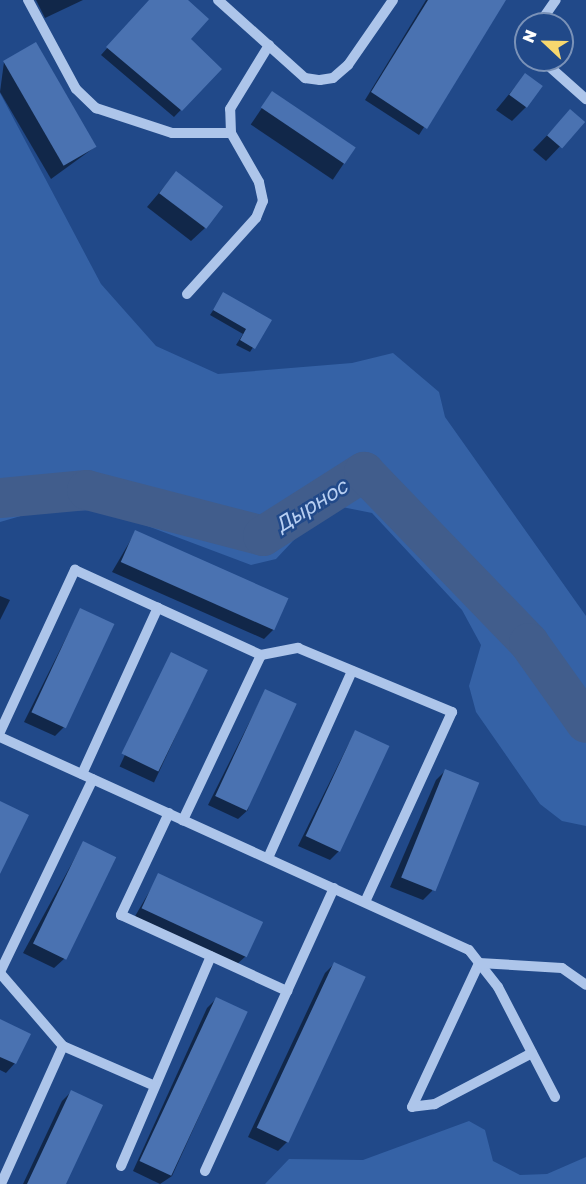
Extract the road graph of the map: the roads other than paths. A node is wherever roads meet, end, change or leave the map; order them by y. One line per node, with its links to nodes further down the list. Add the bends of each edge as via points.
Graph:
1 (28, 0): 7 (street, via 76,89 96,108 172,133)
2 (218, 0): 4 (street)
3 (393, 0): 4 (street, via 333,78 305,78)
4 (269, 45): 7 (street, via 230,109)
5 (556, 72): 6 (street)
6 (586, 99)
7 (231, 133): 8 (street, via 259,182 263,201 256,218)
8 (188, 294)
9 (158, 607): 10 (street); 12 (street, via 75,570); 13 (street)
10 (261, 655): 11 (street, via 298,648); 16 (street)
11 (352, 670): 17 (street); 19 (street, via 452,712)
12 (0, 735): 13 (street)
13 (82, 774): 14 (street)
14 (93, 779): 15 (street); 22 (street)
15 (169, 813): 16 (street); 20 (street, via 121,915)
16 (183, 820): 17 (street)
17 (268, 858): 18 (street)
18 (334, 888): 19 (street); 24 (street)
19 (365, 903): 21 (street, via 469,950)
20 (211, 956): 24 (street); 27 (street)
21 (479, 963): 23 (street, via 562,968); 26 (street); 26 (street, via 412,1107 435,1104)
22 (0, 972): 25 (street)
23 (586, 985)
24 (287, 991): 30 (street)
25 (63, 1046): 27 (street); 31 (street)
26 (532, 1053): 28 (street)
27 (155, 1086): 29 (street)
28 (555, 1097)
29 (121, 1166)
30 (205, 1171)
31 (1, 1184)

